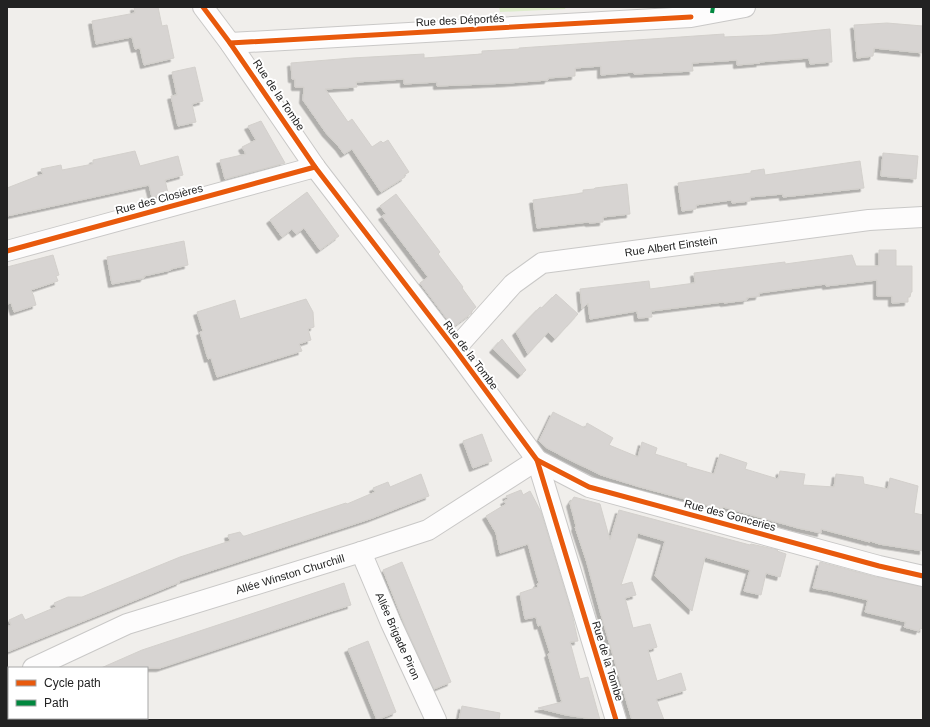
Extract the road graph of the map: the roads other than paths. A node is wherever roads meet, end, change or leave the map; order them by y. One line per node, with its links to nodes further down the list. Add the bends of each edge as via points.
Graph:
1 (203, 7): 3 (street, Rue de la Tombe)
2 (745, 7): 3 (street, Rue des Déportés, via 691,17)
3 (230, 43): 4 (street, Rue de la Tombe)
4 (315, 167): 6 (street, Rue des Closières); 7 (street, Rue de la Tombe)
5 (923, 217): 7 (street, Rue Albert Einstein, via 869,220 542,263 513,284)
6 (7, 251)
7 (455, 349): 8 (street, Rue de la Tombe)
8 (537, 460): 9 (street, Allée Winston Churchill, via 428,530); 10 (street, Rue des Gonceries, via 589,487); 13 (street, Rue de la Tombe)
9 (361, 552): 11 (street, Allée Winston Churchill, via 127,624); 12 (street, Allée Brigade Piron)
10 (923, 576)
11 (45, 666)
12 (436, 720)
13 (616, 720)

